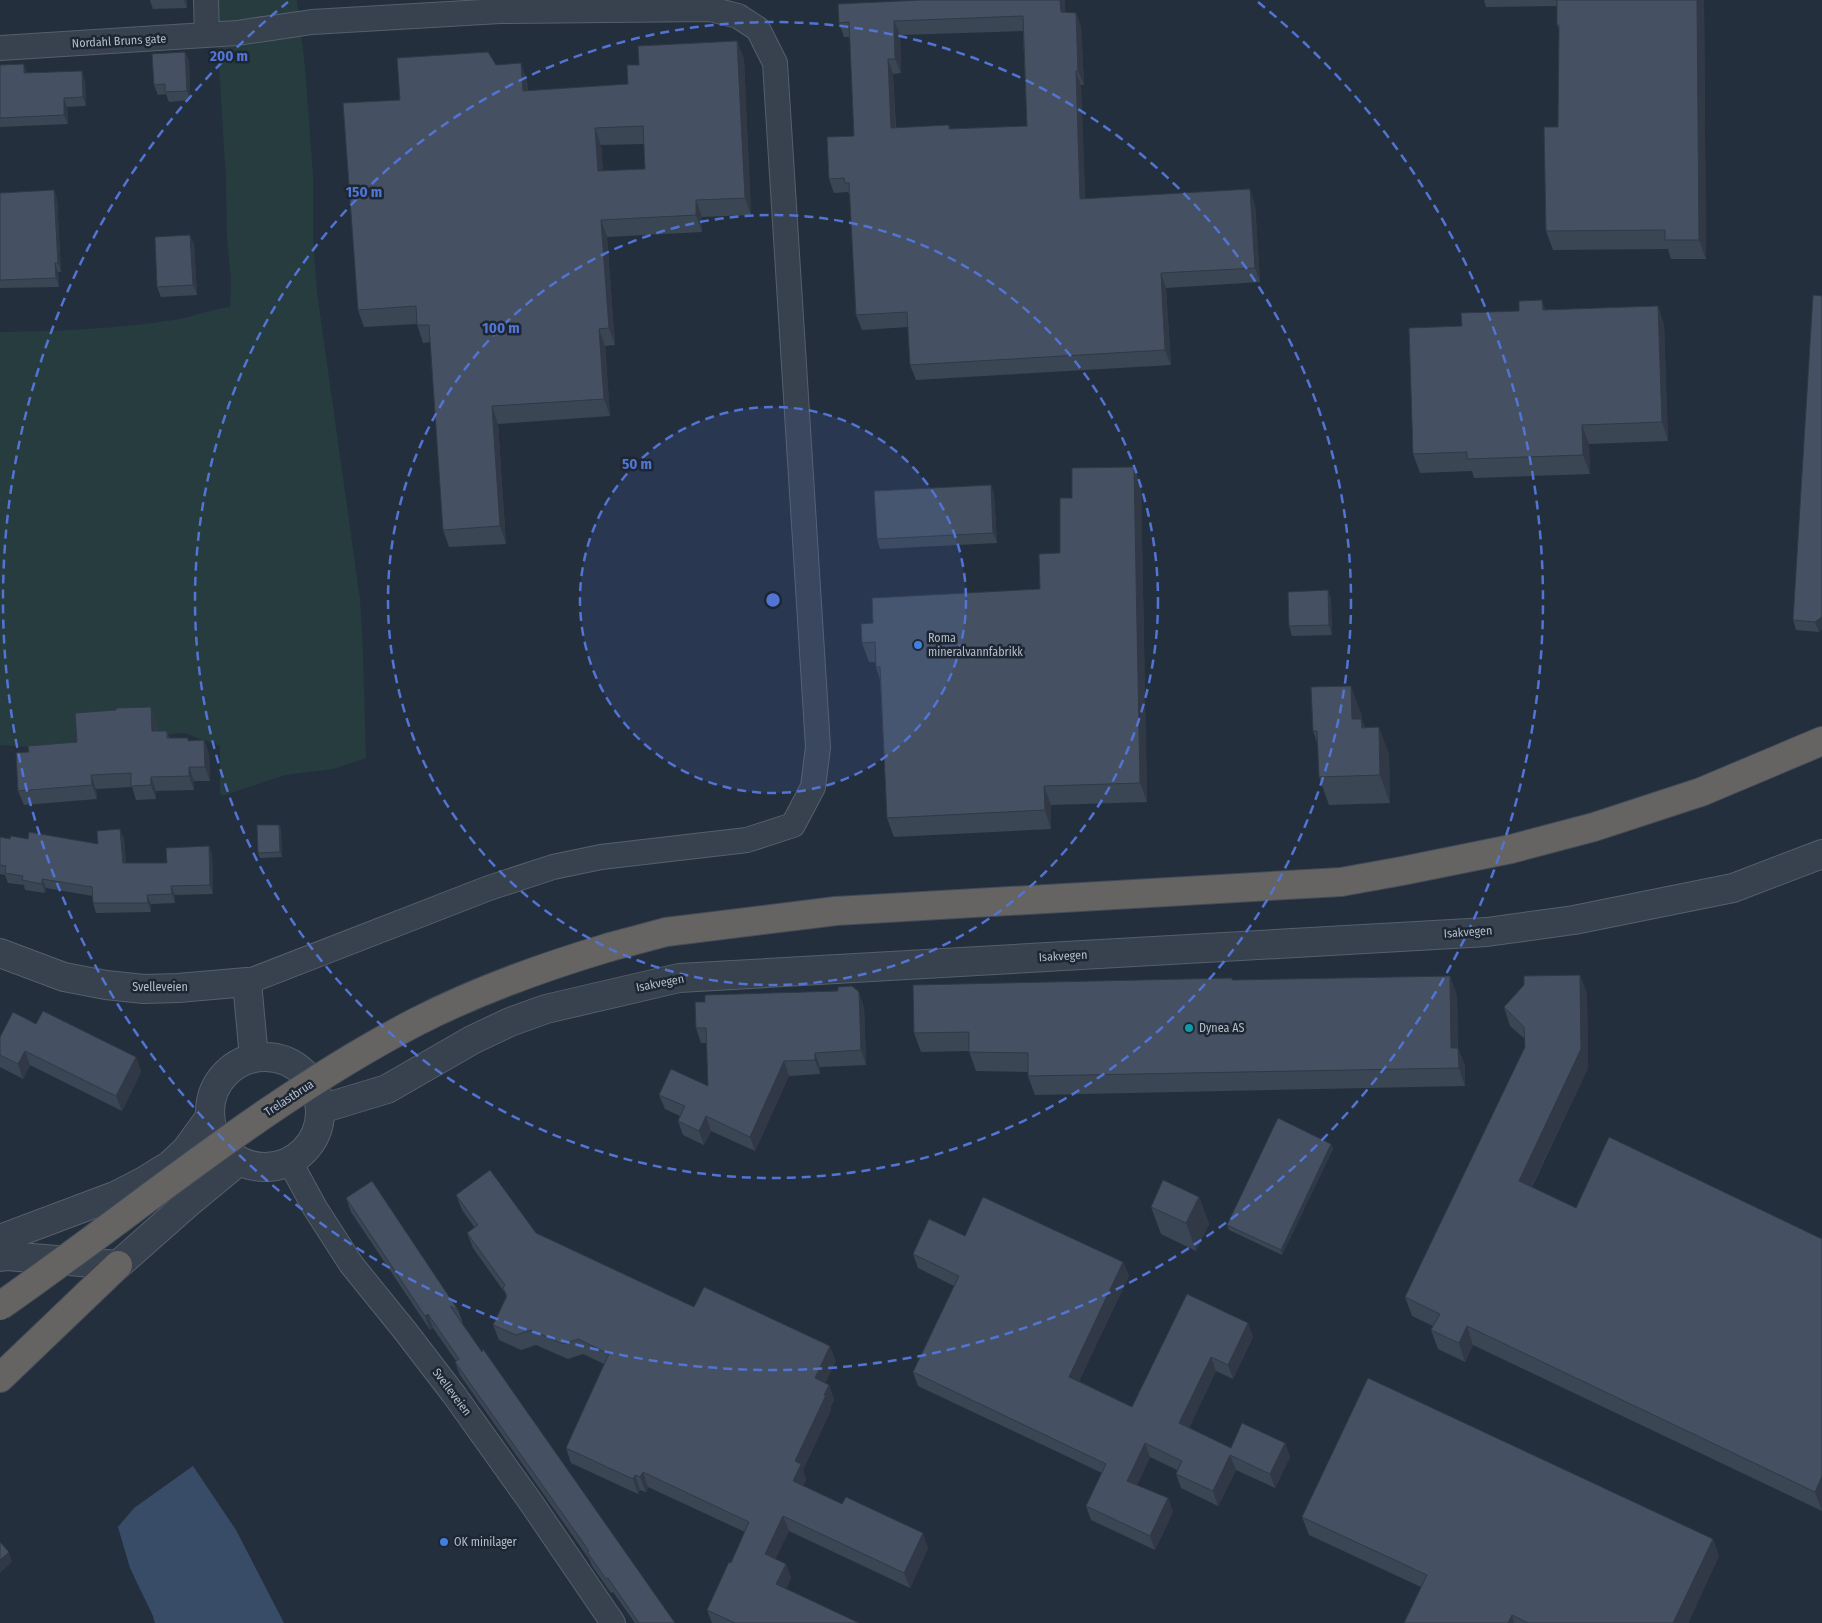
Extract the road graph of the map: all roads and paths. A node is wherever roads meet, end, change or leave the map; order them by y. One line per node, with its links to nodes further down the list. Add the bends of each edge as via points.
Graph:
1 (206, 0): 2 (street)
2 (207, 36): 3 (street, Nordahl Bruns gate); 7 (street, Nordahl Bruns gate, via 312,22 500,11 710,9 738,16 758,29 775,63 818,747 813,787 792,825 747,840 553,867 489,888)
3 (0, 48)
4 (1822, 741): 16 (highway, Trelastbrua, bridge, via 1701,792 1594,827 1511,849 1341,882 836,911 666,932 610,947 478,993 416,1022 360,1054 232,1136)
5 (1822, 854): 9 (street, Isakvegen, via 1733,888 1574,920 1487,932 680,978 546,1009 510,1022 387,1089)
6 (0, 954): 7 (street, Svelleveien, via 64,977 144,990)
7 (248, 982): 8 (street)
8 (254, 1058): 9 (street, via 284,1060 294,1065 309,1078); 10 (street, via 222,1078 211,1099)
9 (321, 1109): 12 (street, via 319,1128 308,1148)
10 (210, 1117): 11 (street, via 218,1141 230,1156); 13 (street, via 186,1150 170,1165 144,1181 117,1195)
11 (239, 1161): 12 (street, via 262,1168); 15 (street)
12 (290, 1162): 18 (street, Svelleveien, via 351,1264 455,1396)
13 (0, 1239)
14 (0, 1257): 15 (street)
15 (118, 1265): 17 (highway)
16 (0, 1306)
17 (0, 1378)
18 (613, 1623)

